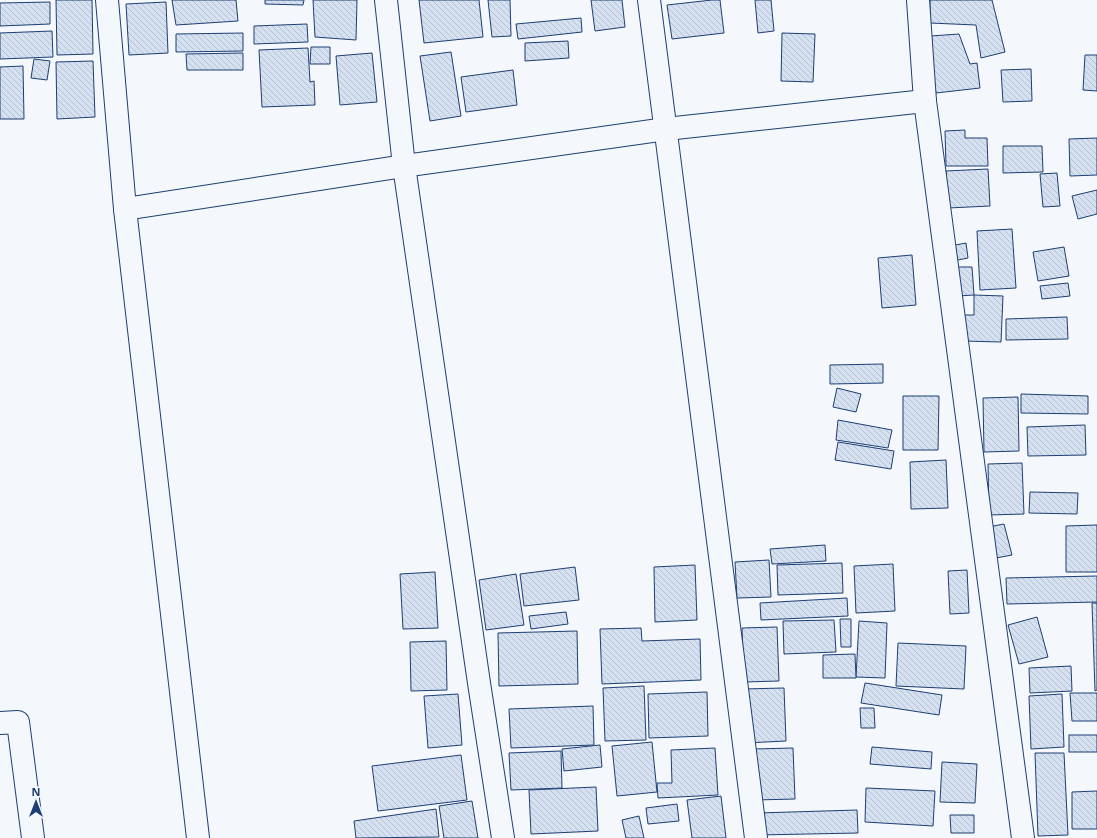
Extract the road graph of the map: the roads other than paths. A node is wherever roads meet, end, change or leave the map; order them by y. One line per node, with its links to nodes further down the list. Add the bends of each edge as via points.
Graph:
1 (107, 0): 8 (street)
2 (386, 0): 7 (street)
3 (649, 0): 6 (street)
4 (918, 0): 5 (street)
5 (925, 101): 6 (street); 14 (street)
6 (666, 128): 7 (street); 13 (street)
7 (404, 166): 8 (street); 12 (street)
8 (125, 209): 11 (street)
9 (0, 723): 10 (street, via 18,722)
10 (33, 838)
11 (198, 838)
12 (503, 838)
13 (756, 838)
14 (1023, 838)

